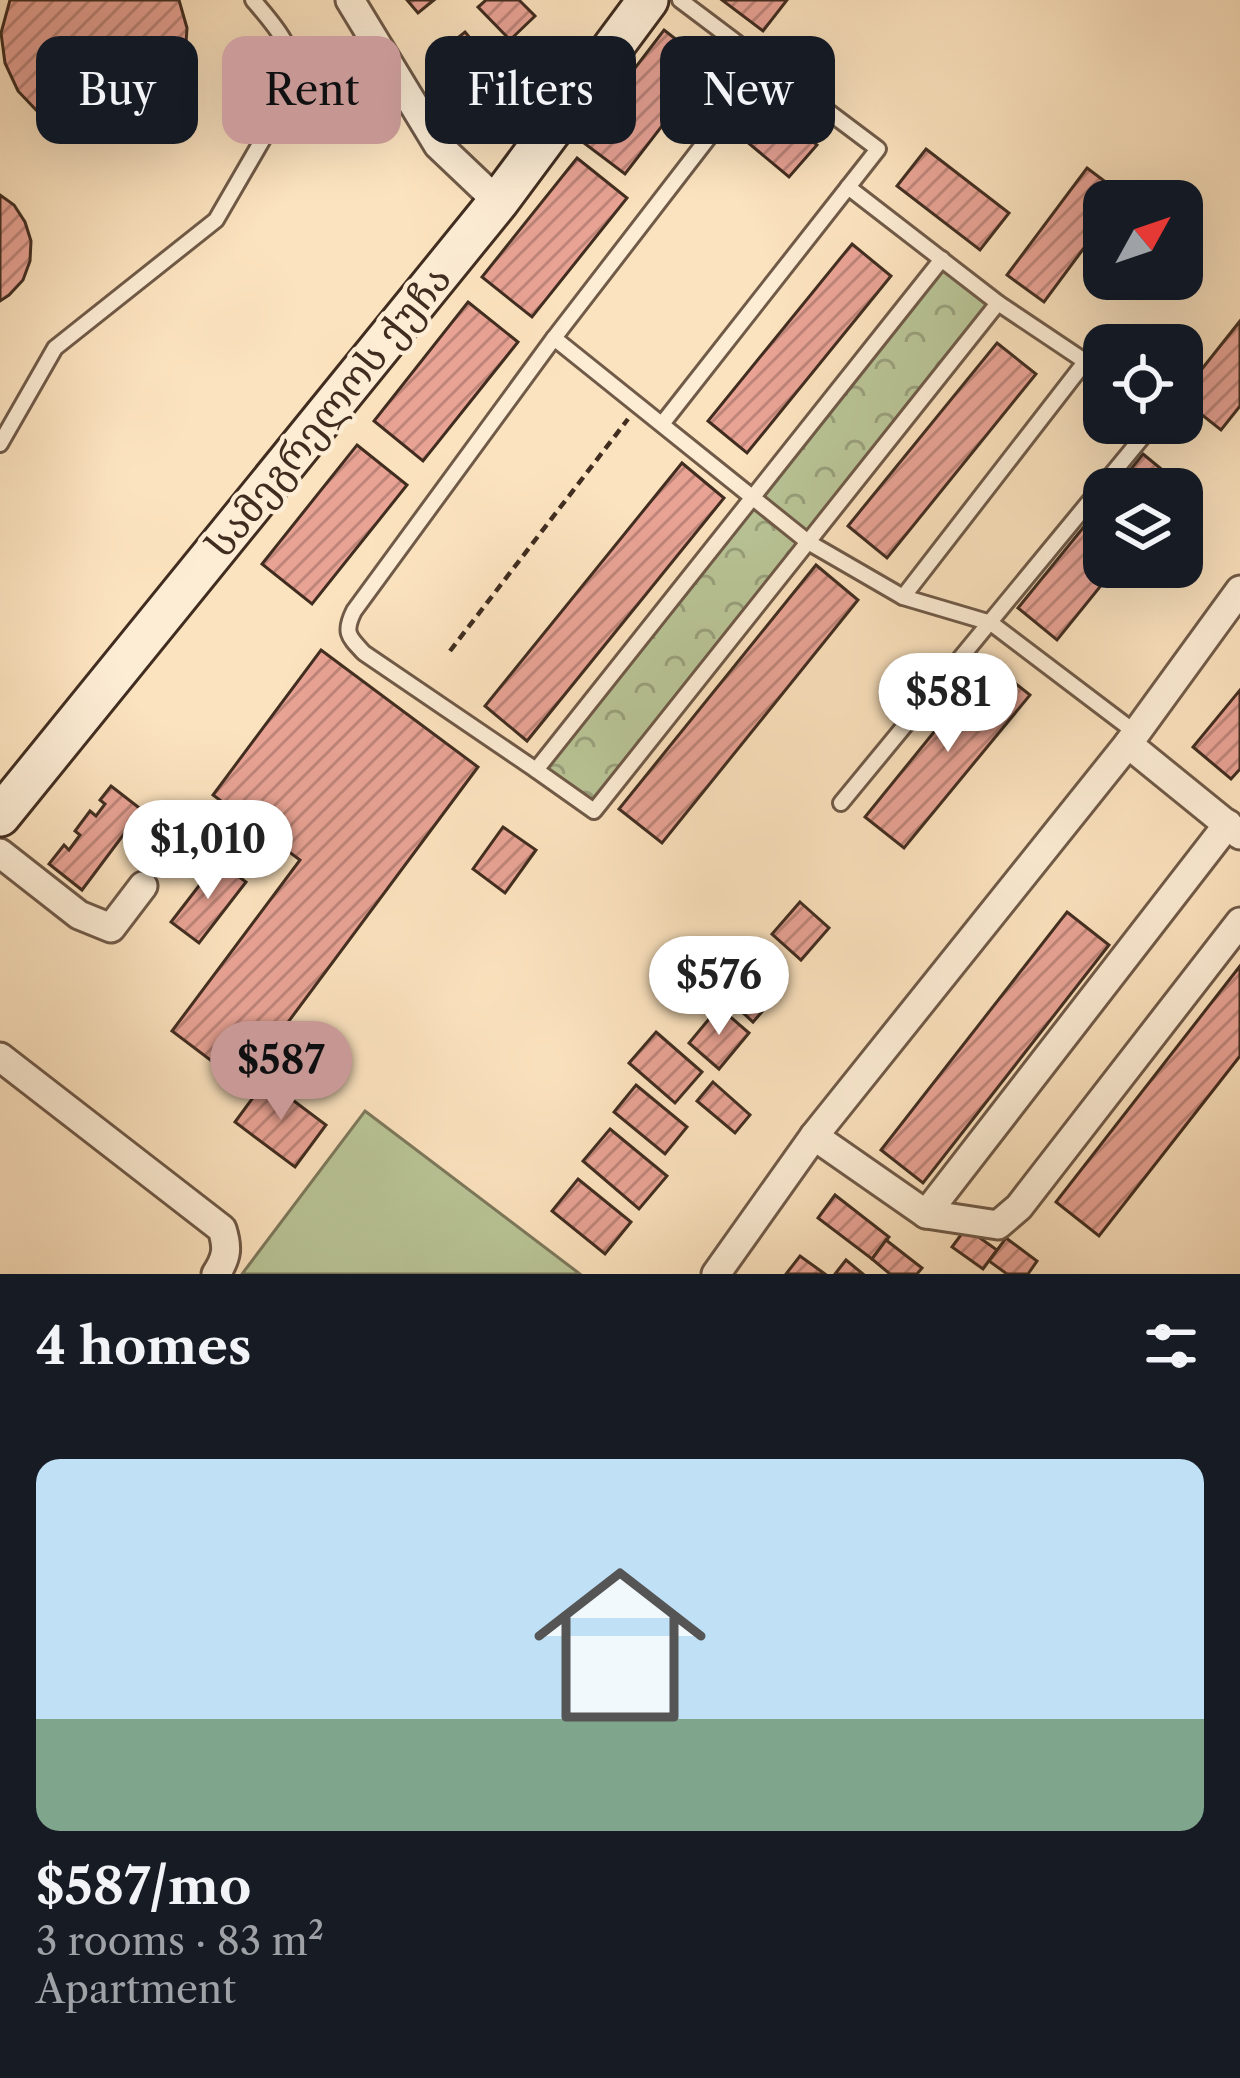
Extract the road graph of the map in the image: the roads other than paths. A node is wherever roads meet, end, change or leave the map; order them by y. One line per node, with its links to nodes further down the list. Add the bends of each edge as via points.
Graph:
1 (254, 0): 16 (lane, via 293,56 296,82 216,220 55,348)
2 (350, 0): 9 (street, via 438,145)
3 (648, 0): 9 (main road, სამეგრელოს ქუჩა)
4 (680, 0): 5 (lane)
5 (729, 36)
6 (835, 116): 8 (lane, via 878,149)
7 (704, 144): 12 (lane)
8 (848, 187): 10 (lane); 15 (lane)
9 (499, 202): 26 (main road, სამეგრელოს ქუჩა)
10 (942, 259): 11 (lane); 18 (lane)
11 (998, 303): 13 (lane); 19 (lane)
12 (554, 338): 15 (lane); 24 (lane, via 347,625 364,653)
13 (1083, 361)
14 (1083, 365): 21 (lane)
15 (662, 424): 18 (lane)
16 (0, 444)
17 (1137, 444): 22 (lane)
18 (753, 497): 19 (lane); 24 (lane)
19 (808, 542): 21 (lane); 24 (lane, via 594,811)
20 (1240, 590): 23 (street)
21 (904, 597): 22 (lane)
22 (991, 623): 23 (lane); 25 (lane)
23 (1132, 738): 27 (street); 32 (street)
24 (536, 770)
25 (841, 803)
26 (0, 816)
27 (1234, 830): 33 (street)
28 (0, 853): 29 (street, via 80,915 111,928)
29 (143, 886)
30 (1240, 922): 33 (street, via 1019,1208 998,1226)
31 (0, 1057): 34 (street, via 222,1228 226,1258)
32 (814, 1136): 33 (street); 35 (street)
33 (926, 1214)
34 (216, 1274)
35 (716, 1274)

